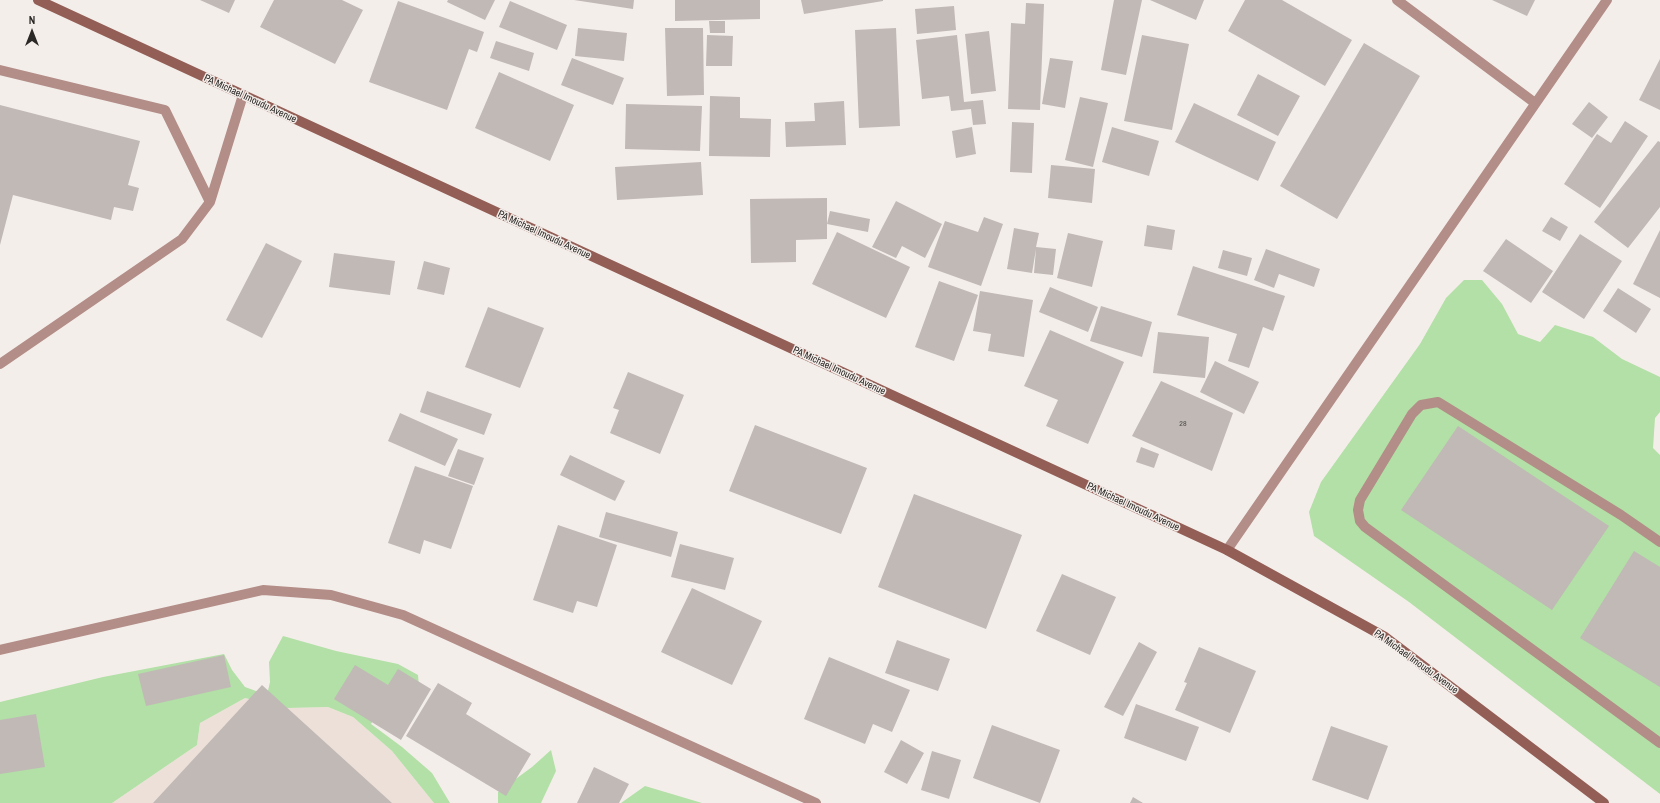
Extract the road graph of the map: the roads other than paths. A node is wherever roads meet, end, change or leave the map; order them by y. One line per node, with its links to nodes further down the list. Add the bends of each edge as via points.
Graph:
1 (38, 0): 5 (street, PA Michael Imoudu Avenue)
2 (1397, 0): 6 (street)
3 (1607, 0): 6 (street)
4 (0, 70): 7 (street, via 165,110)
5 (243, 95): 7 (street); 10 (street, PA Michael Imoudu Avenue)
6 (1535, 103): 10 (street)
7 (210, 202): 8 (street, via 182,239)
8 (0, 364)
9 (1660, 542): 12 (street, via 1621,515 1438,402 1421,405 1412,414 1360,500 1358,510 1365,528)
10 (1227, 550): 14 (street, PA Michael Imoudu Avenue, via 1385,637)
11 (0, 650): 13 (street, via 263,590 331,595 403,615)
12 (1660, 743)
13 (816, 803)
14 (1604, 803)

